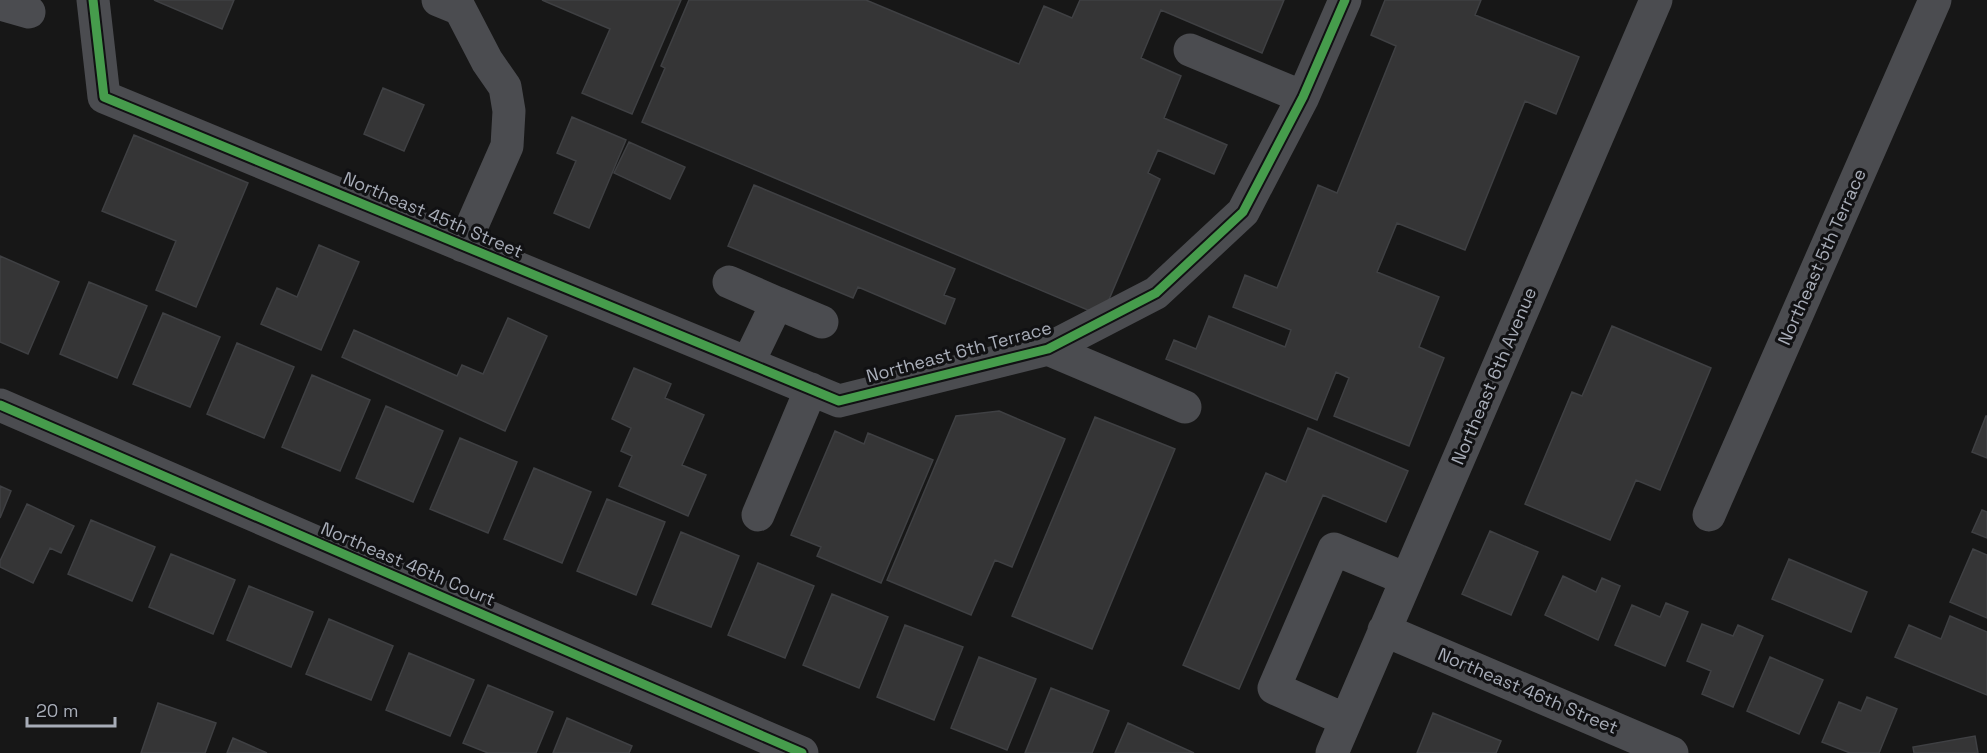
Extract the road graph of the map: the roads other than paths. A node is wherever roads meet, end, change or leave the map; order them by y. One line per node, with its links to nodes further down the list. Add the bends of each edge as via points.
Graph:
1 (93, 0): 8 (street, Northeast 45th Street, via 104,97)
2 (438, 0): 8 (street, via 460,9 505,87 509,111 507,146)
3 (1345, 0): 7 (street, Northeast 6th Terrace)
4 (1656, 0): 19 (street, Northeast 6th Avenue)
5 (1935, 0): 18 (street, Northeast 5th Terrace)
6 (1190, 50): 7 (street)
7 (1303, 98): 12 (street, Northeast 6th Terrace, via 1243,212 1156,293)
8 (464, 246): 13 (street, Northeast 45th Street)
9 (729, 282): 10 (street)
10 (777, 303): 11 (street); 13 (street)
11 (822, 322)
12 (1048, 349): 14 (street, Northeast 6th Terrace); 16 (street)
13 (748, 363): 14 (street, Northeast 45th Street)
14 (825, 395): 17 (street)
15 (0, 405): 22 (street, Northeast 46th Court)
16 (1185, 407)
17 (758, 515)
18 (1709, 515)
19 (1406, 579): 20 (street, Northeast 6th Avenue); 21 (street, via 1334,549 1274,688)
20 (1384, 630): 21 (street, Northeast 6th Avenue); 24 (street, Northeast 46th Street)
21 (1346, 720): 23 (street, Northeast 6th Avenue)
22 (802, 753)
23 (1332, 753)
24 (1672, 753)

